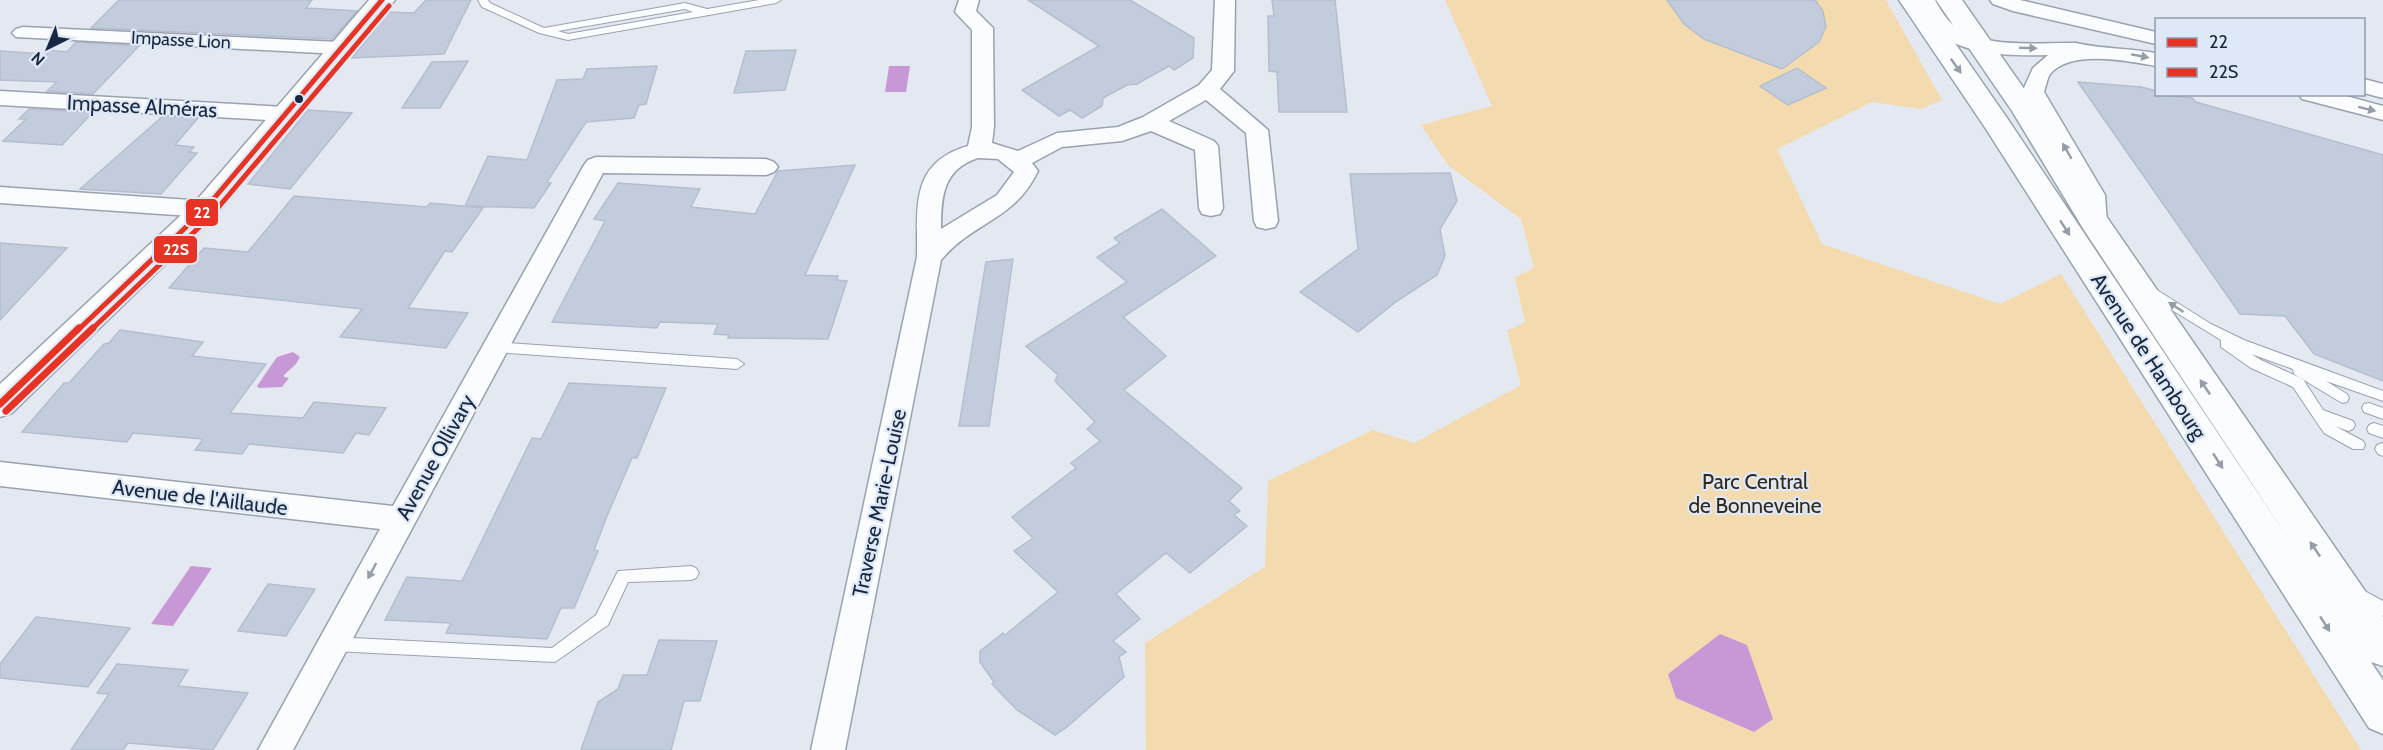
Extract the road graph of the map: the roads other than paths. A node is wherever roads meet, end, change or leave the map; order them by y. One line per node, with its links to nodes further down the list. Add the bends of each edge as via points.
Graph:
1 (382, 0): 13 (street)
2 (483, 0): 3 (lane, via 486,6 543,31 568,37)
3 (776, 0)
4 (969, 0): 24 (street, via 964,12 984,28 983,127)
5 (1225, 0): 17 (street, via 1223,71)
6 (1912, 0): 51 (street, Avenue de Hambourg, one-way to 51)
7 (1925, 0): 12 (street, via 1943,27)
8 (1949, 0): 12 (street, Avenue de Hambourg)
9 (2000, 0): 11 (street)
10 (23, 33): 13 (street, Impasse Lion)
11 (2155, 38)
12 (1979, 43): 14 (street, one-way to 14, via 1994,47); 31 (street, Avenue de Hambourg)
13 (339, 48): 22 (street)
14 (2110, 51): 15 (street, one-way to 15); 31 (street, one-way to 14, via 2093,195 2032,92 2040,72 2047,66 2066,57)
15 (2155, 59)
16 (2365, 86): 18 (street)
17 (1207, 90): 23 (street); 30 (street, via 1257,130)
18 (2383, 90)
19 (2318, 96): 21 (street, one-way to 21)
20 (0, 98): 22 (street, Impasse Alméras)
21 (2383, 113)
22 (285, 114): 29 (street)
23 (1151, 122): 25 (street, via 1122,134 1057,140); 28 (street, via 1206,146)
24 (979, 149): 25 (street); 32 (street, Traverse Marie-Louise, via 942,168 932,185)
25 (1019, 160): 32 (street, via 1026,171 1018,190 987,215 954,231)
26 (766, 167): 35 (street, Avenue Ollivary, via 596,165)
27 (0, 195): 29 (street)
28 (1211, 208)
29 (205, 209): 40 (street)
30 (1266, 220)
31 (2095, 224): 33 (street, Avenue de Hambourg)
32 (929, 257): 53 (street, Traverse Marie-Louise)
33 (2132, 279): 34 (lane, one-way to 33); 47 (street, Avenue de Hambourg, one-way to 33)
34 (2206, 327): 36 (lane, via 2239,344); 41 (lane, via 2256,364 2298,383)
35 (495, 347): 37 (lane); 45 (street, Avenue Ollivary)
36 (2284, 359): 38 (lane); 39 (lane)
37 (737, 364)
38 (2383, 396)
39 (2342, 398)
40 (0, 404)
41 (2320, 414): 42 (lane); 43 (lane, via 2329,429)
42 (2348, 424)
43 (2358, 445)
44 (0, 474): 45 (street, Avenue de l'Aillaude)
45 (400, 519): 49 (street, Avenue Ollivary, one-way to 49)
46 (691, 573): 49 (lane, via 623,576 602,620 555,655)
47 (2336, 580): 48 (lane); 50 (street, Avenue de Hambourg)
48 (2383, 609)
49 (333, 644): 52 (street, Avenue Ollivary)
50 (2383, 649)
51 (2383, 715)
52 (275, 750)
53 (828, 750)

